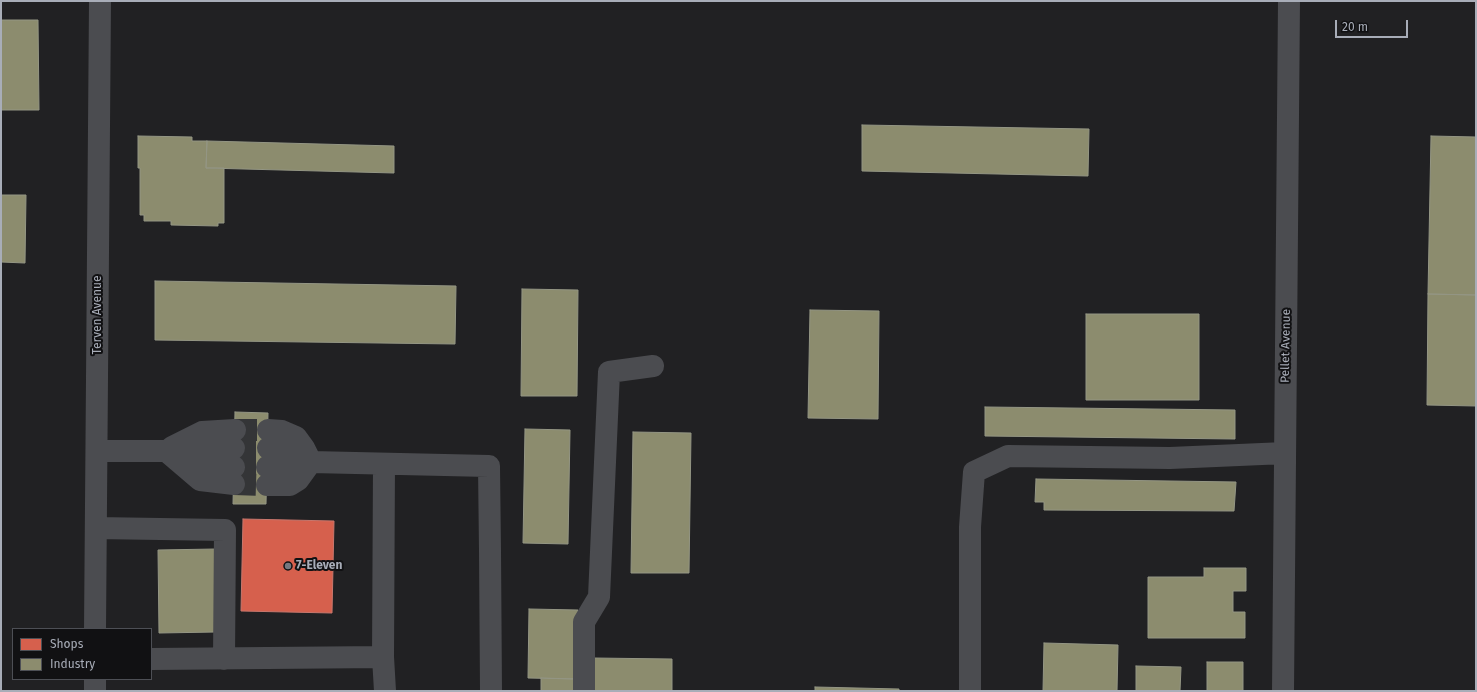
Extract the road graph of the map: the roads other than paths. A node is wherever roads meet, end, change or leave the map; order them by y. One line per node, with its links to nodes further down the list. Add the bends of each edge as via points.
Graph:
1 (100, 1): 4 (street, Terven Avenue)
2 (1289, 1): 6 (street, Pellet Avenue)
3 (653, 366): 18 (street, via 609,372 599,597 584,622)
4 (97, 451): 5 (street); 9 (street, Terven Avenue)
5 (166, 451): 5 (street, via 200,480 234,457)
6 (1285, 453): 19 (street, via 1170,458 1008,456 974,472 970,527); 20 (street, Pellet Avenue)
7 (311, 462): 7 (street, via 298,480 290,484 267,457 291,448); 8 (street)
8 (384, 464): 11 (street); 17 (street, via 489,466)
9 (96, 528): 10 (street, Terven Avenue); 13 (street, via 225,530)
10 (95, 628)
11 (383, 657): 13 (street); 16 (street)
12 (152, 659): 13 (street)
13 (224, 659)
14 (95, 680): 15 (street)
15 (95, 691)
16 (385, 691)
17 (491, 691)
18 (584, 691)
19 (970, 691)
20 (1282, 691)

